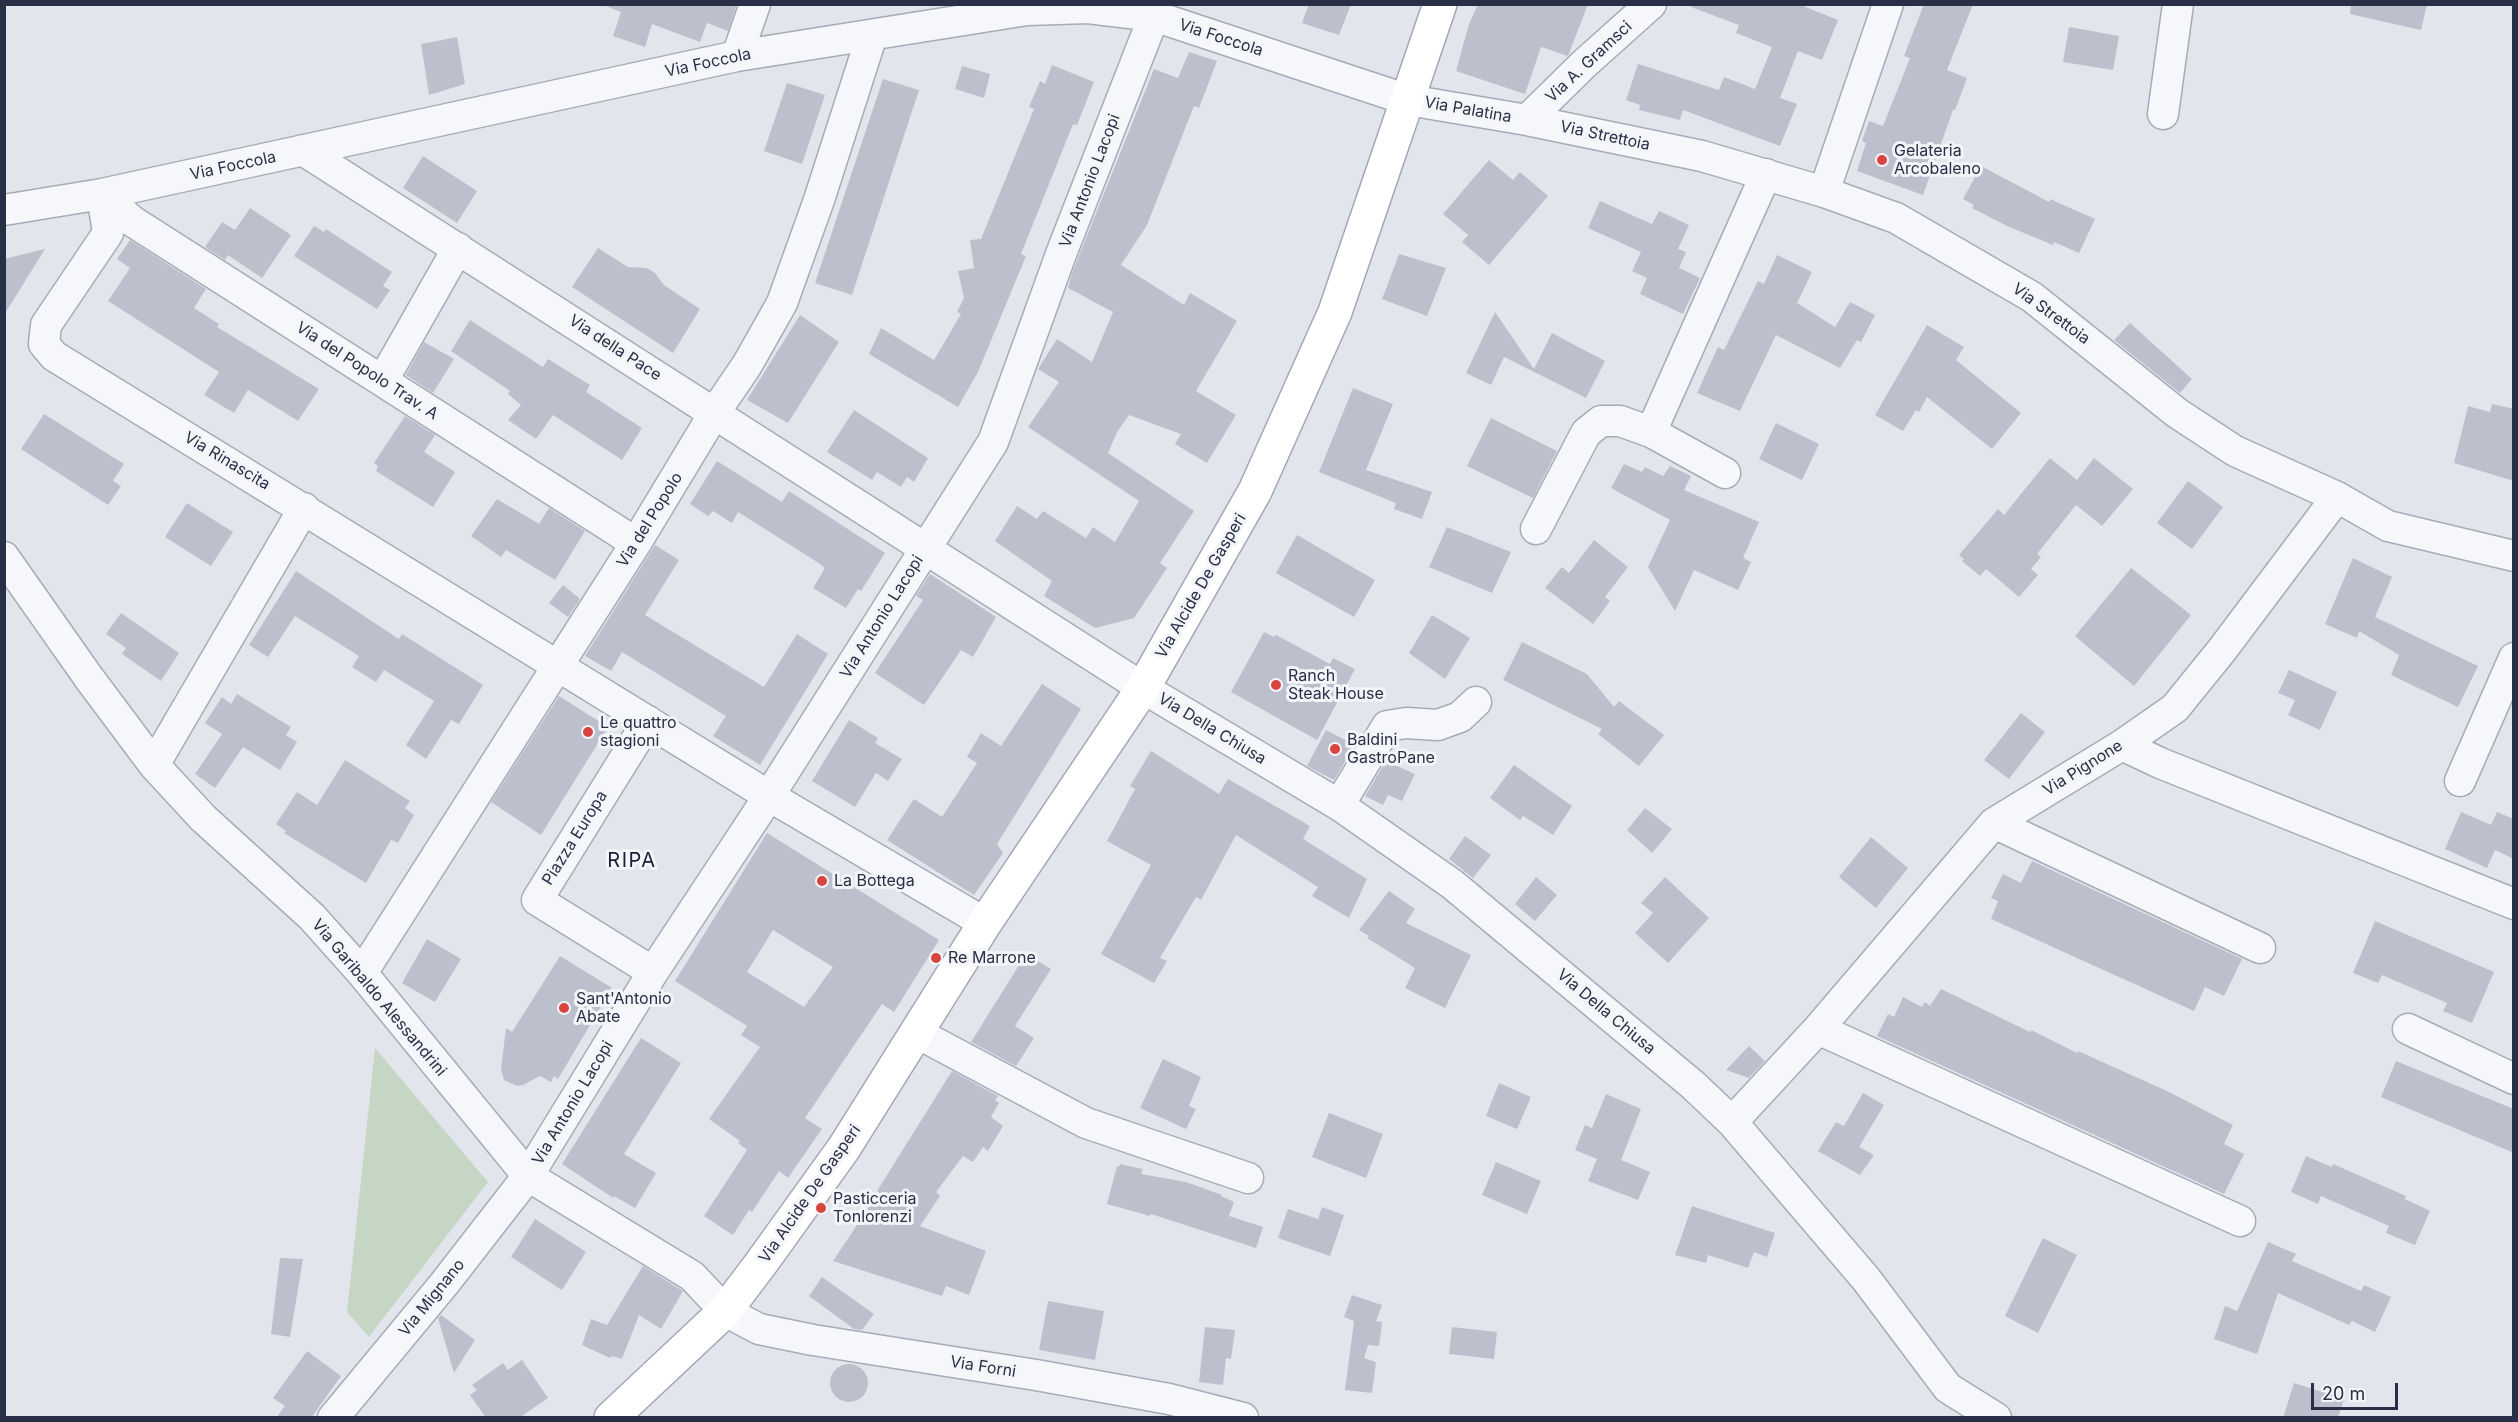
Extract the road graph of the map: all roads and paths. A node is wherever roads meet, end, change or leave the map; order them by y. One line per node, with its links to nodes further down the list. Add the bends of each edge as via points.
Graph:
1 (755, 4): 8 (street)
2 (1440, 4): 9 (main road, Via Alcide De Gasperi)
3 (1651, 4): 11 (street, Via A. Gramsci)
4 (1888, 4): 14 (street)
5 (2178, 4): 10 (street)
6 (1154, 16): 7 (street, Via Foccola, via 1088,8 1027,10); 9 (street, Via Foccola); 26 (street, Via Antonio Lacopi, via 993,442)
7 (872, 35): 8 (street, Via Foccola); 19 (street, Via del Popolo, via 782,303)
8 (737, 56): 12 (street, Via Foccola)
9 (1408, 100): 11 (street, Via Palatina); 31 (main road, Via Alcide De Gasperi, via 1335,312 1274,449 1255,491)
10 (2163, 114)
11 (1527, 120): 13 (street, Via Strettoia, via 1702,156)
12 (303, 150): 15 (street, Via Foccola); 17 (street, Via della Pace)
13 (1766, 174): 14 (street, Via Strettoia); 20 (street)
14 (1824, 192): 22 (street, Via Strettoia, via 1896,218 2032,297 2177,412 2235,451)
15 (102, 194): 16 (street, Via Foccola); 18 (street, Via del Popolo Trav. A, via 132,221); 23 (street, Via Rinascita, via 108,233 46,326 44,344 54,356)
16 (4, 210)
17 (458, 248): 18 (street); 19 (street, Via della Pace)
18 (383, 380): 25 (street, Via del Popolo Trav. A)
19 (715, 412): 25 (street, Via del Popolo); 26 (street, Via della Pace)
20 (1651, 432): 21 (street); 24 (street, via 1620,421 1601,421 1586,433)
21 (1725, 472)
22 (2337, 497): 28 (street, Via Strettoia, via 2388,526); 34 (street, Via Pignone, via 2175,708)
23 (304, 508): 30 (street, Via Rinascita); 35 (street)
24 (1536, 529)
25 (636, 543): 30 (street, Via del Popolo)
26 (926, 548): 31 (street, Via Della Chiusa); 37 (street, Via Antonio Lacopi)
27 (4, 556): 35 (street, Via Garibaldo Alessandrini)
28 (2514, 556)
29 (2514, 658): 36 (street)
30 (558, 664): 33 (street, Via Rinascita); 44 (street, Via del Popolo)
31 (1143, 688): 38 (street, Via Della Chiusa); 41 (main road, Via Alcide De Gasperi)
32 (1476, 702): 38 (street, via 1460,717 1438,725 1388,726)
33 (648, 720): 37 (street, Via Rinascita); 43 (street, Piazza Europa, via 537,900)
34 (2122, 745): 39 (street, Via Pignone); 40 (street)
35 (154, 765): 44 (street, Via Garibaldo Alessandrini, via 204,818 312,917)
36 (2460, 781)
37 (769, 796): 41 (street, Via Rinascita); 43 (street, Via Antonio Lacopi)
38 (1339, 805): 49 (street, Via Della Chiusa, via 1452,884)
39 (1994, 823): 42 (street); 45 (street, Via Pignone)
40 (2514, 904)
41 (985, 923): 47 (main road, Via Alcide De Gasperi)
42 (2260, 948)
43 (653, 972): 50 (street, Via Antonio Lacopi)
44 (362, 973): 50 (street, Via Garibaldo Alessandrini)
45 (1818, 1029): 49 (street, Via Pignone); 52 (street)
46 (2408, 1029): 48 (street)
47 (917, 1033): 51 (street, via 1086,1123); 53 (main road, Via Alcide De Gasperi, via 844,1148)
48 (2514, 1078)
49 (1732, 1122): 57 (street, Via Della Chiusa, via 1866,1279 1948,1388)
50 (528, 1176): 53 (street, Via Garibaldo Alessandrini, via 692,1276); 54 (street, Via Mignano)
51 (1248, 1178)
52 (2240, 1221)
53 (725, 1311): 55 (main road, Via Alcide De Gasperi); 56 (street, Via Forni, via 759,1329 1169,1399)
54 (333, 1418)
55 (611, 1418)
56 (1243, 1418)
57 (1995, 1418)

